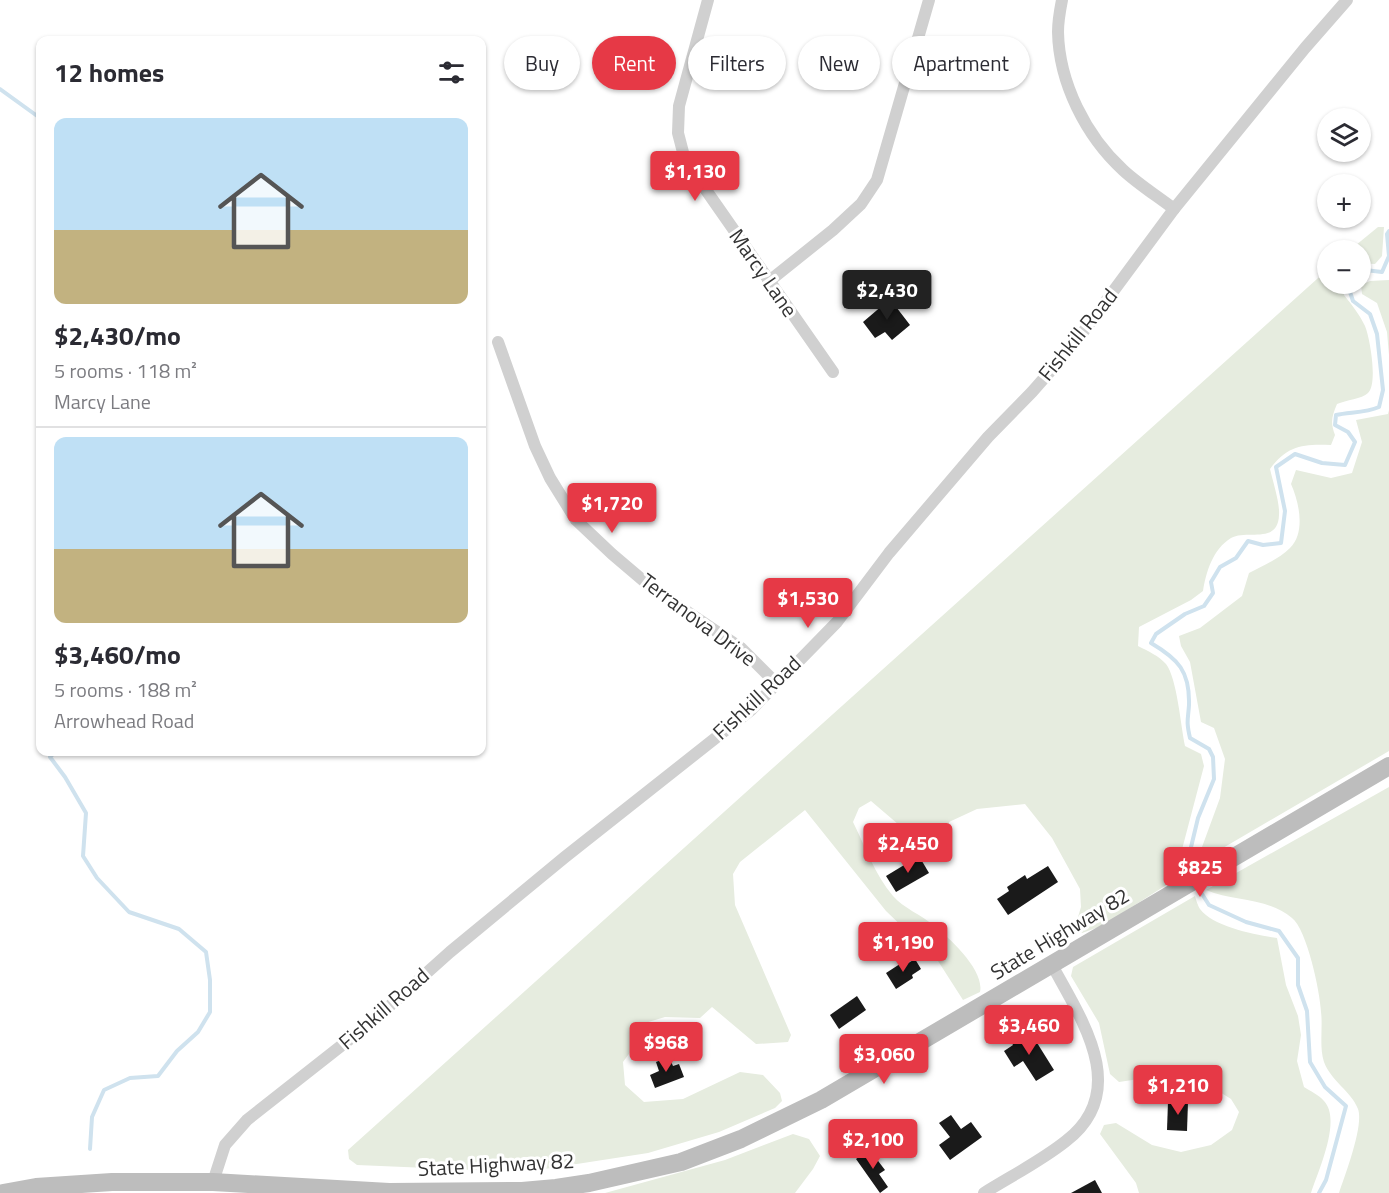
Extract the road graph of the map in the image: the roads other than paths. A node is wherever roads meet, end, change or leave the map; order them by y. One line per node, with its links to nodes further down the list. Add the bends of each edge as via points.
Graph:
1 (708, 0): 6 (street, Marcy Lane, via 679,106 678,133 685,160)
2 (929, 0): 6 (street, via 877,180 861,204)
3 (1062, 0): 5 (street, via 1058,32 1064,69 1092,136 1123,170)
4 (1347, 0): 5 (street, Fishkill Road)
5 (1174, 209): 9 (street, Fishkill Road, via 1075,343 889,553 837,622)
6 (768, 282): 8 (street, Marcy Lane)
7 (498, 342): 9 (street, Terranova Drive, via 535,446 576,520 652,588 741,648)
8 (832, 372)
9 (776, 683): 12 (street, Fishkill Road, via 751,710 565,857 374,1020 247,1120 225,1145)
10 (1389, 766): 11 (main road, State Highway 82)
11 (1052, 965): 14 (main road, State Highway 82, via 801,1111 681,1162 556,1188); 16 (street, via 1083,1024 1098,1066 1098,1095 1084,1124 1067,1141)
12 (213, 1182): 13 (main road, State Highway 82); 15 (main road, State Highway 82, via 112,1182)
13 (328, 1191): 14 (main road, State Highway 82)
14 (389, 1192)
15 (3, 1193)
16 (984, 1193)

